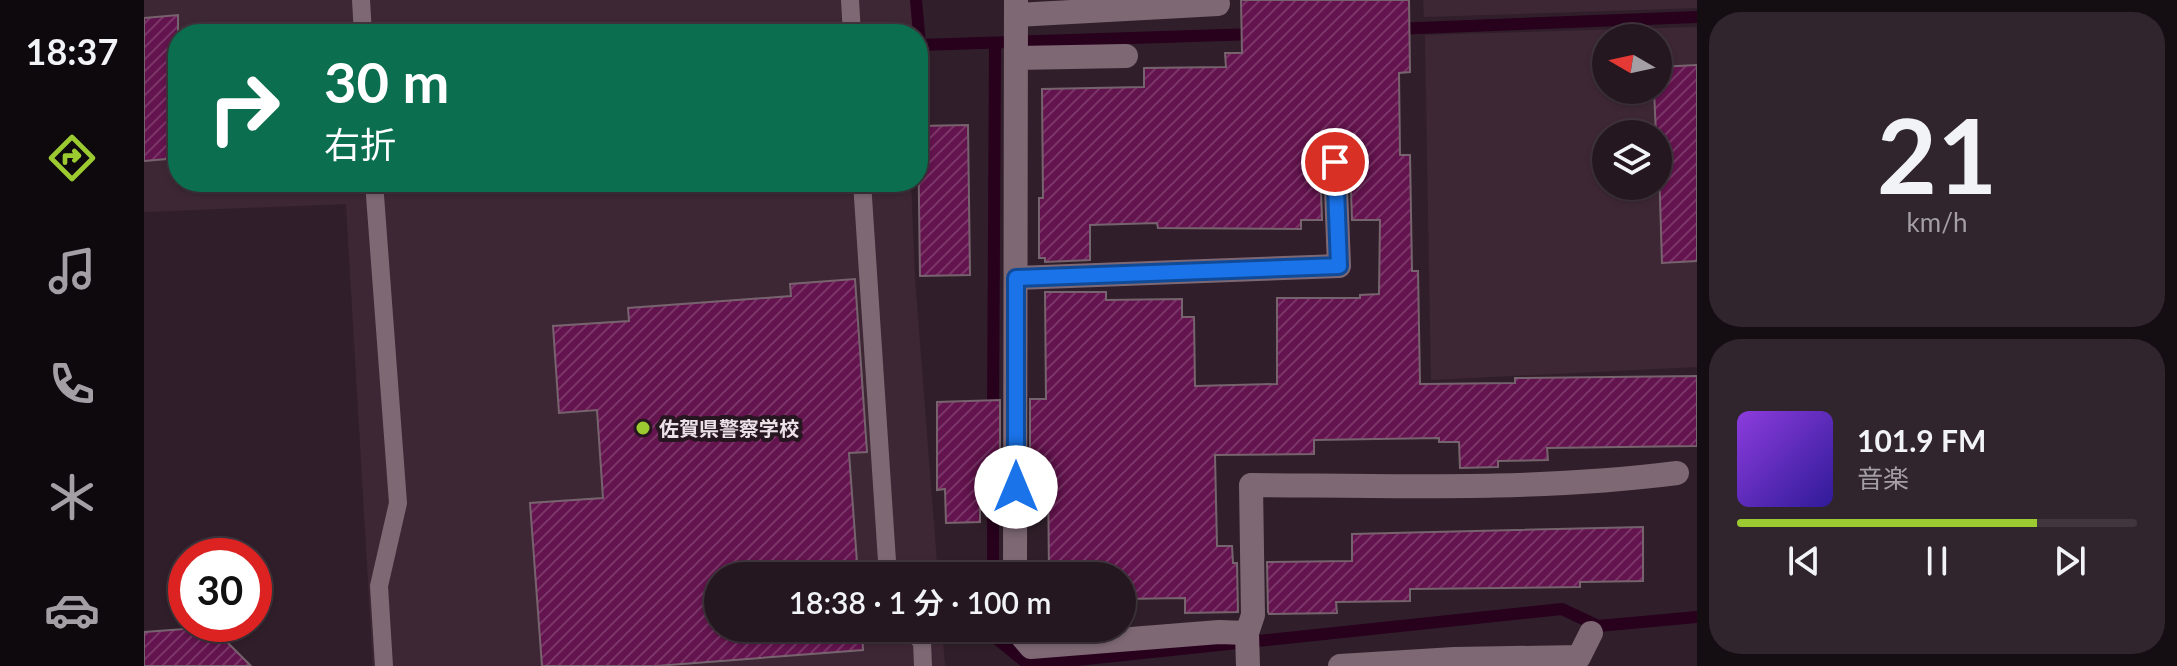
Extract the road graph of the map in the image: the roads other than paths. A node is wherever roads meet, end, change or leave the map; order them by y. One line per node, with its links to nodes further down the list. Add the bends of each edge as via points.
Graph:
1 (361, 0): 5 (lane)
2 (850, 0): 6 (lane)
3 (1218, 4): 4 (street)
4 (1016, 14): 8 (street)
5 (362, 24)
6 (851, 24)
7 (1126, 56): 8 (street)
8 (1016, 58): 12 (street)
9 (1335, 162): 12 (street, via 1339,266)
10 (375, 192): 23 (lane, via 398,503 379,586)
11 (863, 192): 14 (lane)
12 (1016, 278): 15 (street)
13 (1677, 473): 21 (street, via 1456,487 1251,485 1253,615)
14 (887, 562)
15 (1015, 562)
16 (1591, 633): 22 (street, via 1579,657)
17 (1136, 639): 21 (street, via 1219,632)
18 (922, 642): 24 (lane)
19 (1027, 642): 20 (street, via 1031,647)
20 (1094, 642)
21 (1248, 652)
22 (1454, 663): 25 (street)
23 (384, 666)
24 (923, 666)
25 (1340, 666)

